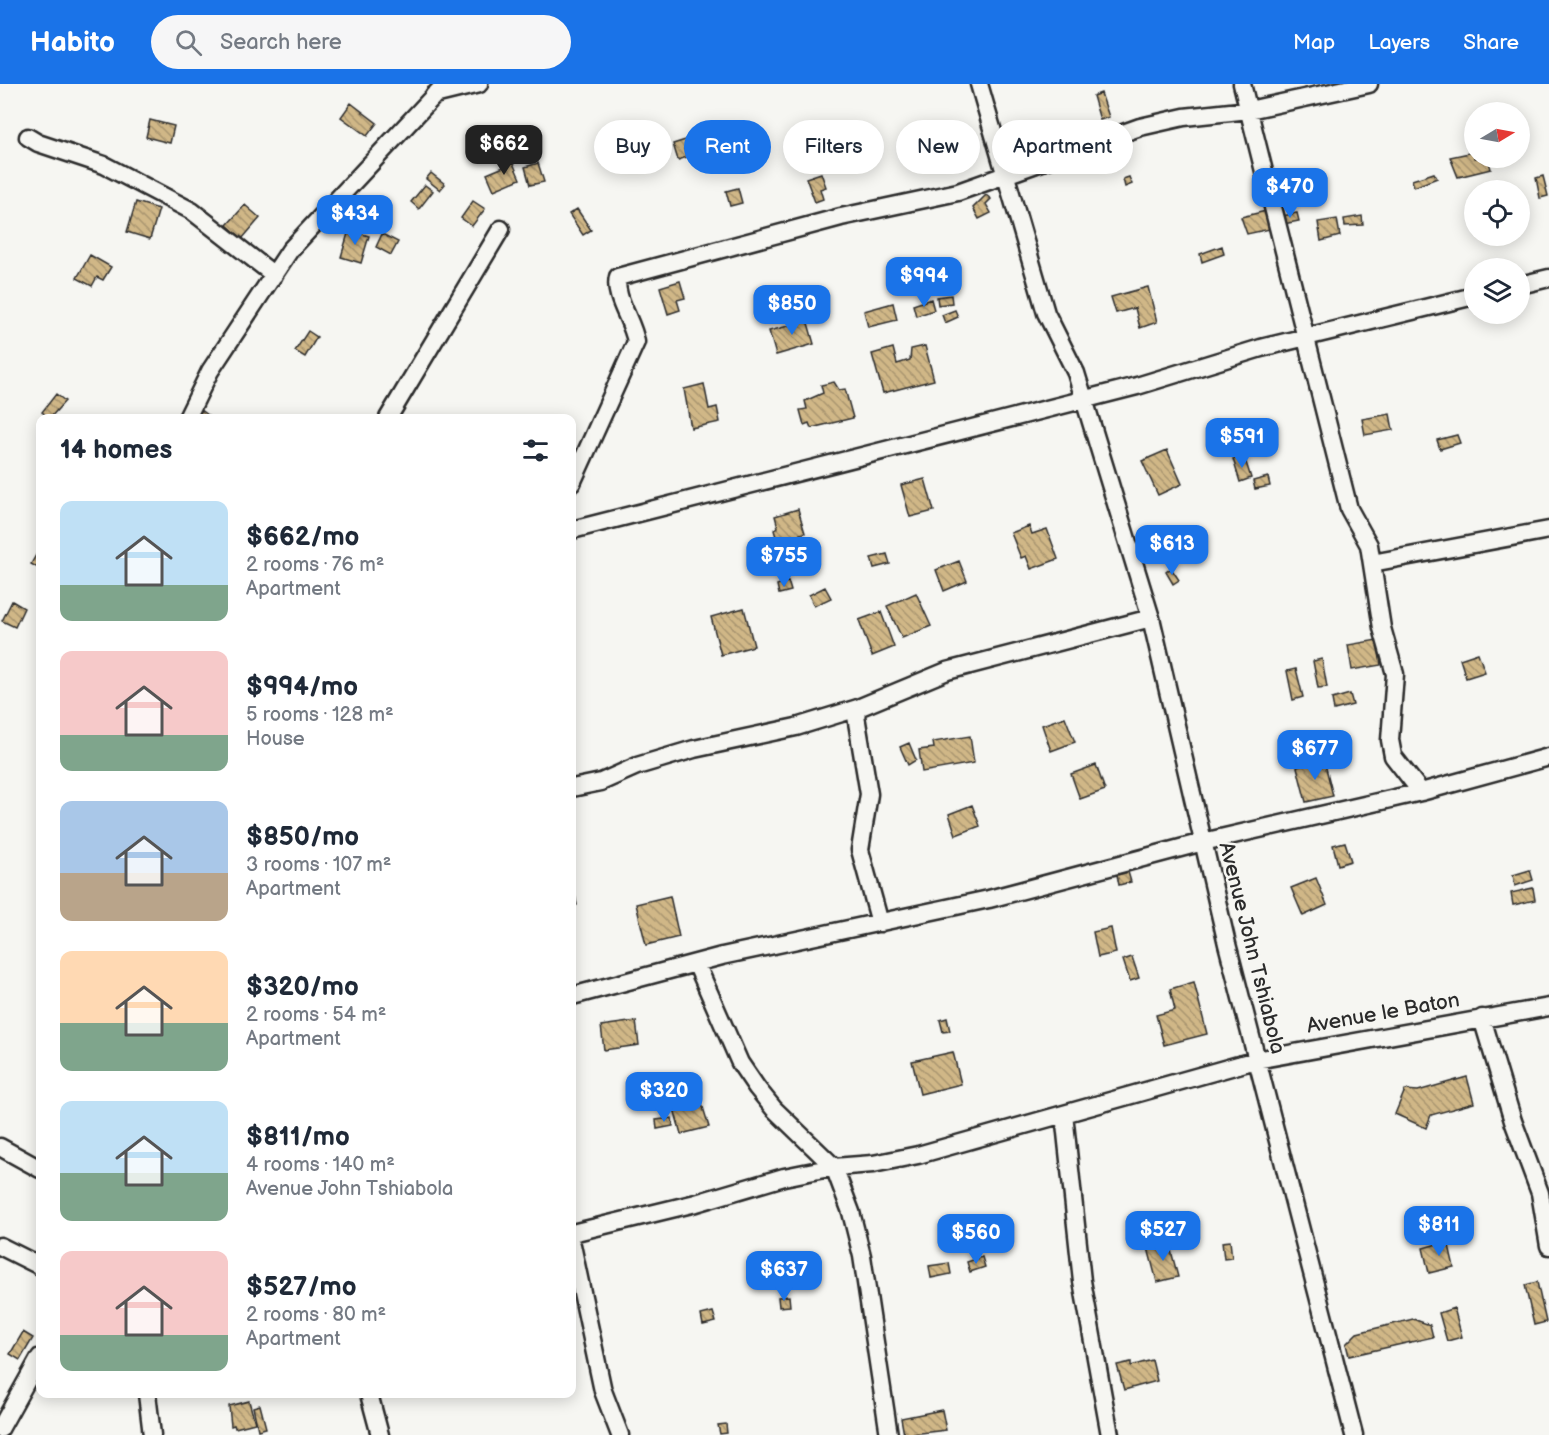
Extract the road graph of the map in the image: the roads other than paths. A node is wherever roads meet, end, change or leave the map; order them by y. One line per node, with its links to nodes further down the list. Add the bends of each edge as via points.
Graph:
1 (479, 84): 5 (street)
2 (979, 84): 8 (street, Avenue John Tshiabola)
3 (1242, 84): 6 (street)
4 (1369, 84): 6 (street)
5 (439, 90): 10 (street, via 290,250)
6 (1249, 110): 8 (street, via 1184,117 1140,127); 14 (street)
7 (28, 137): 10 (street, via 104,165 192,211)
8 (1006, 176): 15 (street, Avenue John Tshiabola, via 1046,313); 18 (street, via 958,192 841,218 618,277 616,286 636,342)
9 (501, 229): 17 (street)
10 (274, 275): 16 (street, via 210,371)
11 (1549, 278): 12 (street)
12 (1530, 283)
13 (1464, 299): 14 (street)
14 (1304, 339): 15 (street); 21 (street, via 1349,509 1369,545)
15 (1084, 398): 19 (street); 22 (street, Avenue John Tshiabola)
16 (189, 414)
17 (390, 414)
18 (576, 474)
19 (576, 529)
20 (1549, 530): 21 (street)
21 (1372, 564): 26 (street, via 1382,628 1395,674 1390,740 1393,756)
22 (1151, 618): 23 (street, via 947,671); 27 (street, Avenue John Tshiabola)
23 (858, 708): 25 (street, via 796,727 694,749 602,782); 28 (street, via 869,794 861,850)
24 (1549, 757): 26 (street)
25 (576, 787)
26 (1421, 792): 27 (street)
27 (1203, 842): 28 (street, via 989,899); 33 (street, Avenue John Tshiabola)
28 (880, 923): 29 (street)
29 (696, 963): 30 (street); 37 (street, via 740,1063 757,1088)
30 (576, 995)
31 (1549, 1006): 32 (street, Avenue le Baton)
32 (1482, 1018): 33 (street, Avenue le Baton); 40 (street, via 1540,1193)
33 (1256, 1060): 34 (street, Avenue le Baton); 52 (street, Avenue John Tshiabola)
34 (1064, 1114): 37 (street, Avenue le Baton, via 918,1155); 51 (street, via 1082,1281)
35 (0, 1147): 36 (street)
36 (36, 1166)
37 (834, 1167): 38 (street, Avenue le Baton); 50 (street, via 862,1256)
38 (576, 1232)
39 (0, 1246): 41 (street)
40 (1549, 1246)
41 (36, 1264)
42 (576, 1264): 49 (street, via 603,1391)
43 (36, 1364): 46 (street)
44 (147, 1398): 47 (street)
45 (370, 1398): 48 (street)
46 (0, 1428)
47 (152, 1435)
48 (380, 1435)
49 (620, 1435)
50 (889, 1435)
51 (1110, 1435)
52 (1354, 1435)

